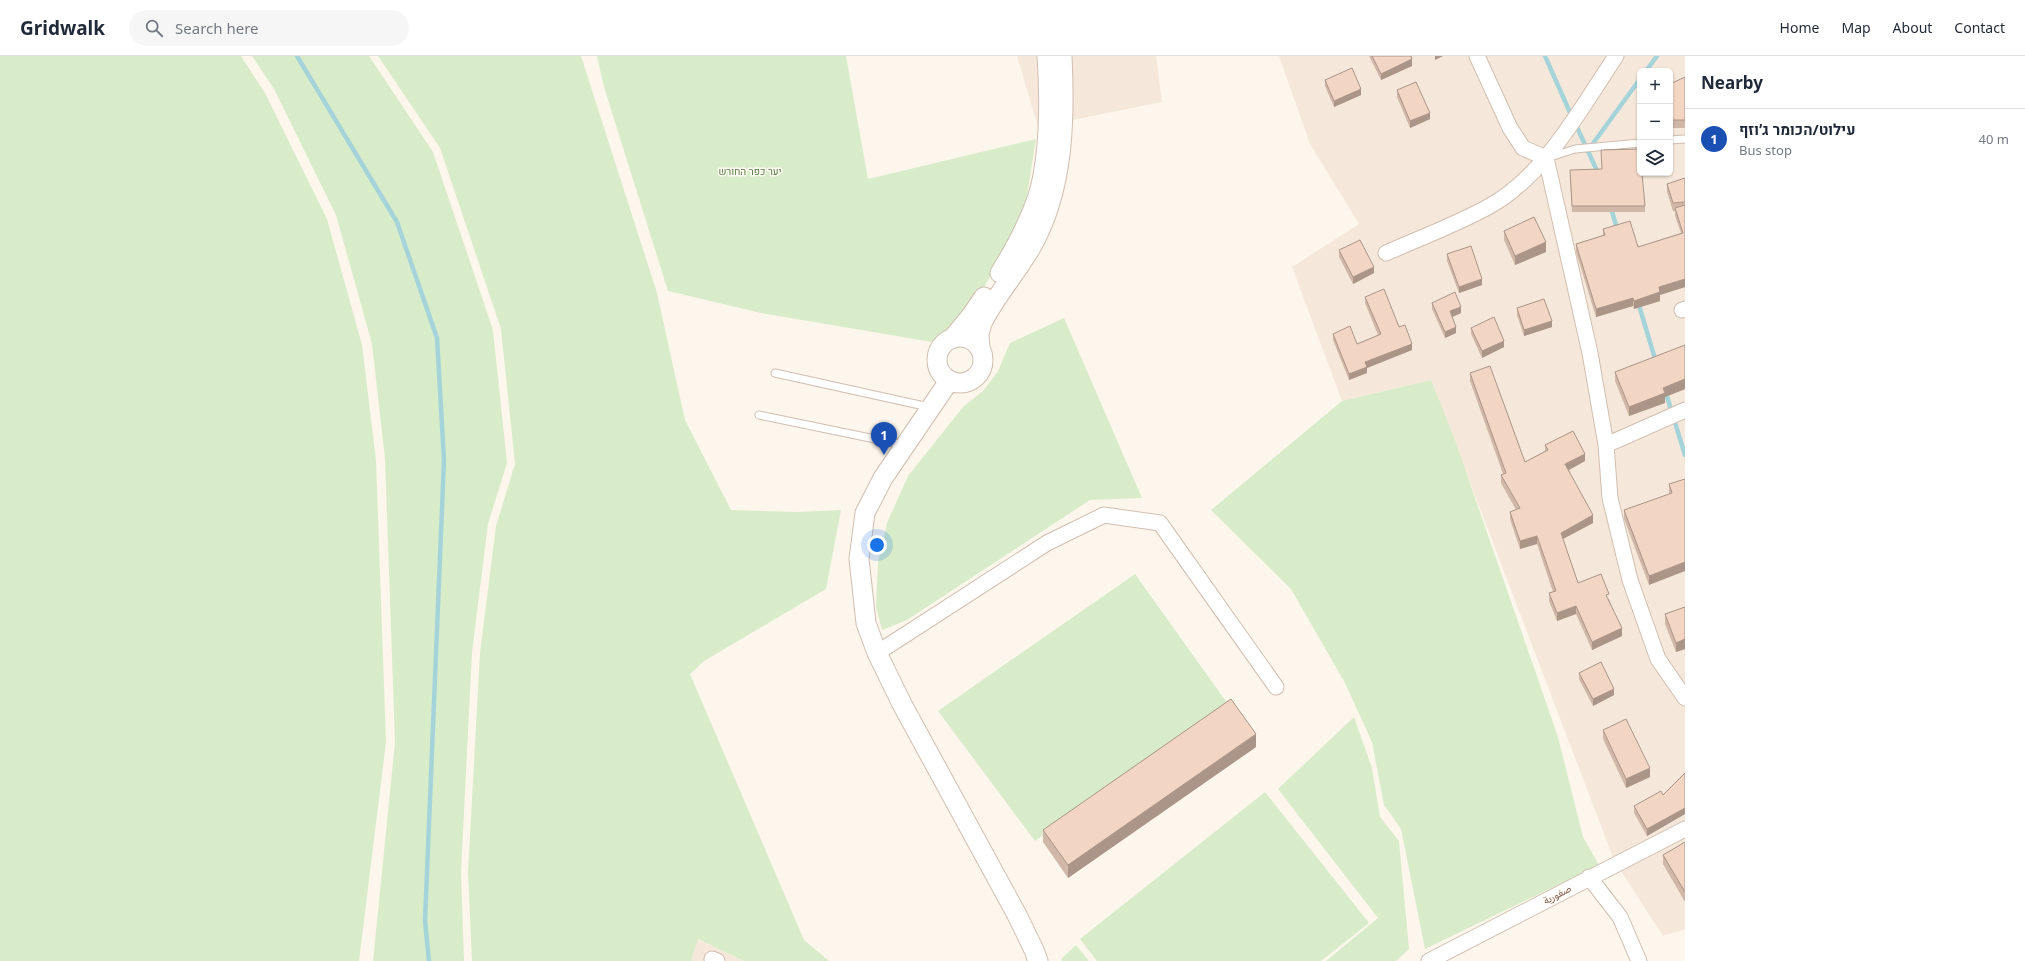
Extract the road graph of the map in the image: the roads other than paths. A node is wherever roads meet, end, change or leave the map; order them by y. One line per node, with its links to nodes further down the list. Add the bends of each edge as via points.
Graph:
1 (1047, 56): 10 (street, via 1047,135 1038,196 1010,258 971,316)
2 (1062, 56): 11 (street, via 1061,139 1050,206 1032,245 982,323 979,334)
3 (1476, 56): 8 (street, via 1510,128 1523,148)
4 (1616, 56): 8 (street)
5 (1685, 139): 6 (lane)
6 (1673, 140)
7 (1637, 143): 8 (lane, via 1575,149)
8 (1546, 158): 9 (street, via 1518,186 1489,207); 18 (street, via 1590,353)
9 (1386, 253)
10 (952, 339): 11 (street, via 968,338); 13 (street, via 944,344 937,358 941,374)
11 (980, 347): 13 (street, via 984,363 979,375 965,383)
12 (775, 373): 14 (lane)
13 (949, 381): 14 (street)
14 (930, 408): 17 (street)
15 (1685, 410): 18 (street)
16 (759, 415): 17 (lane)
17 (906, 445): 19 (street, via 883,478 865,513 859,560 866,623)
18 (1606, 445): 21 (street, via 1610,498 1630,580 1658,659)
19 (878, 653): 20 (street, via 1047,543 1104,515 1160,523); 24 (street, via 903,706 1017,915)
20 (1276, 687)
21 (1685, 698)
22 (1685, 830): 23 (street, صفورية)
23 (1589, 877): 25 (street, صفورية); 26 (street, via 1620,917)
24 (1038, 961)
25 (1429, 961)
26 (1639, 961)

